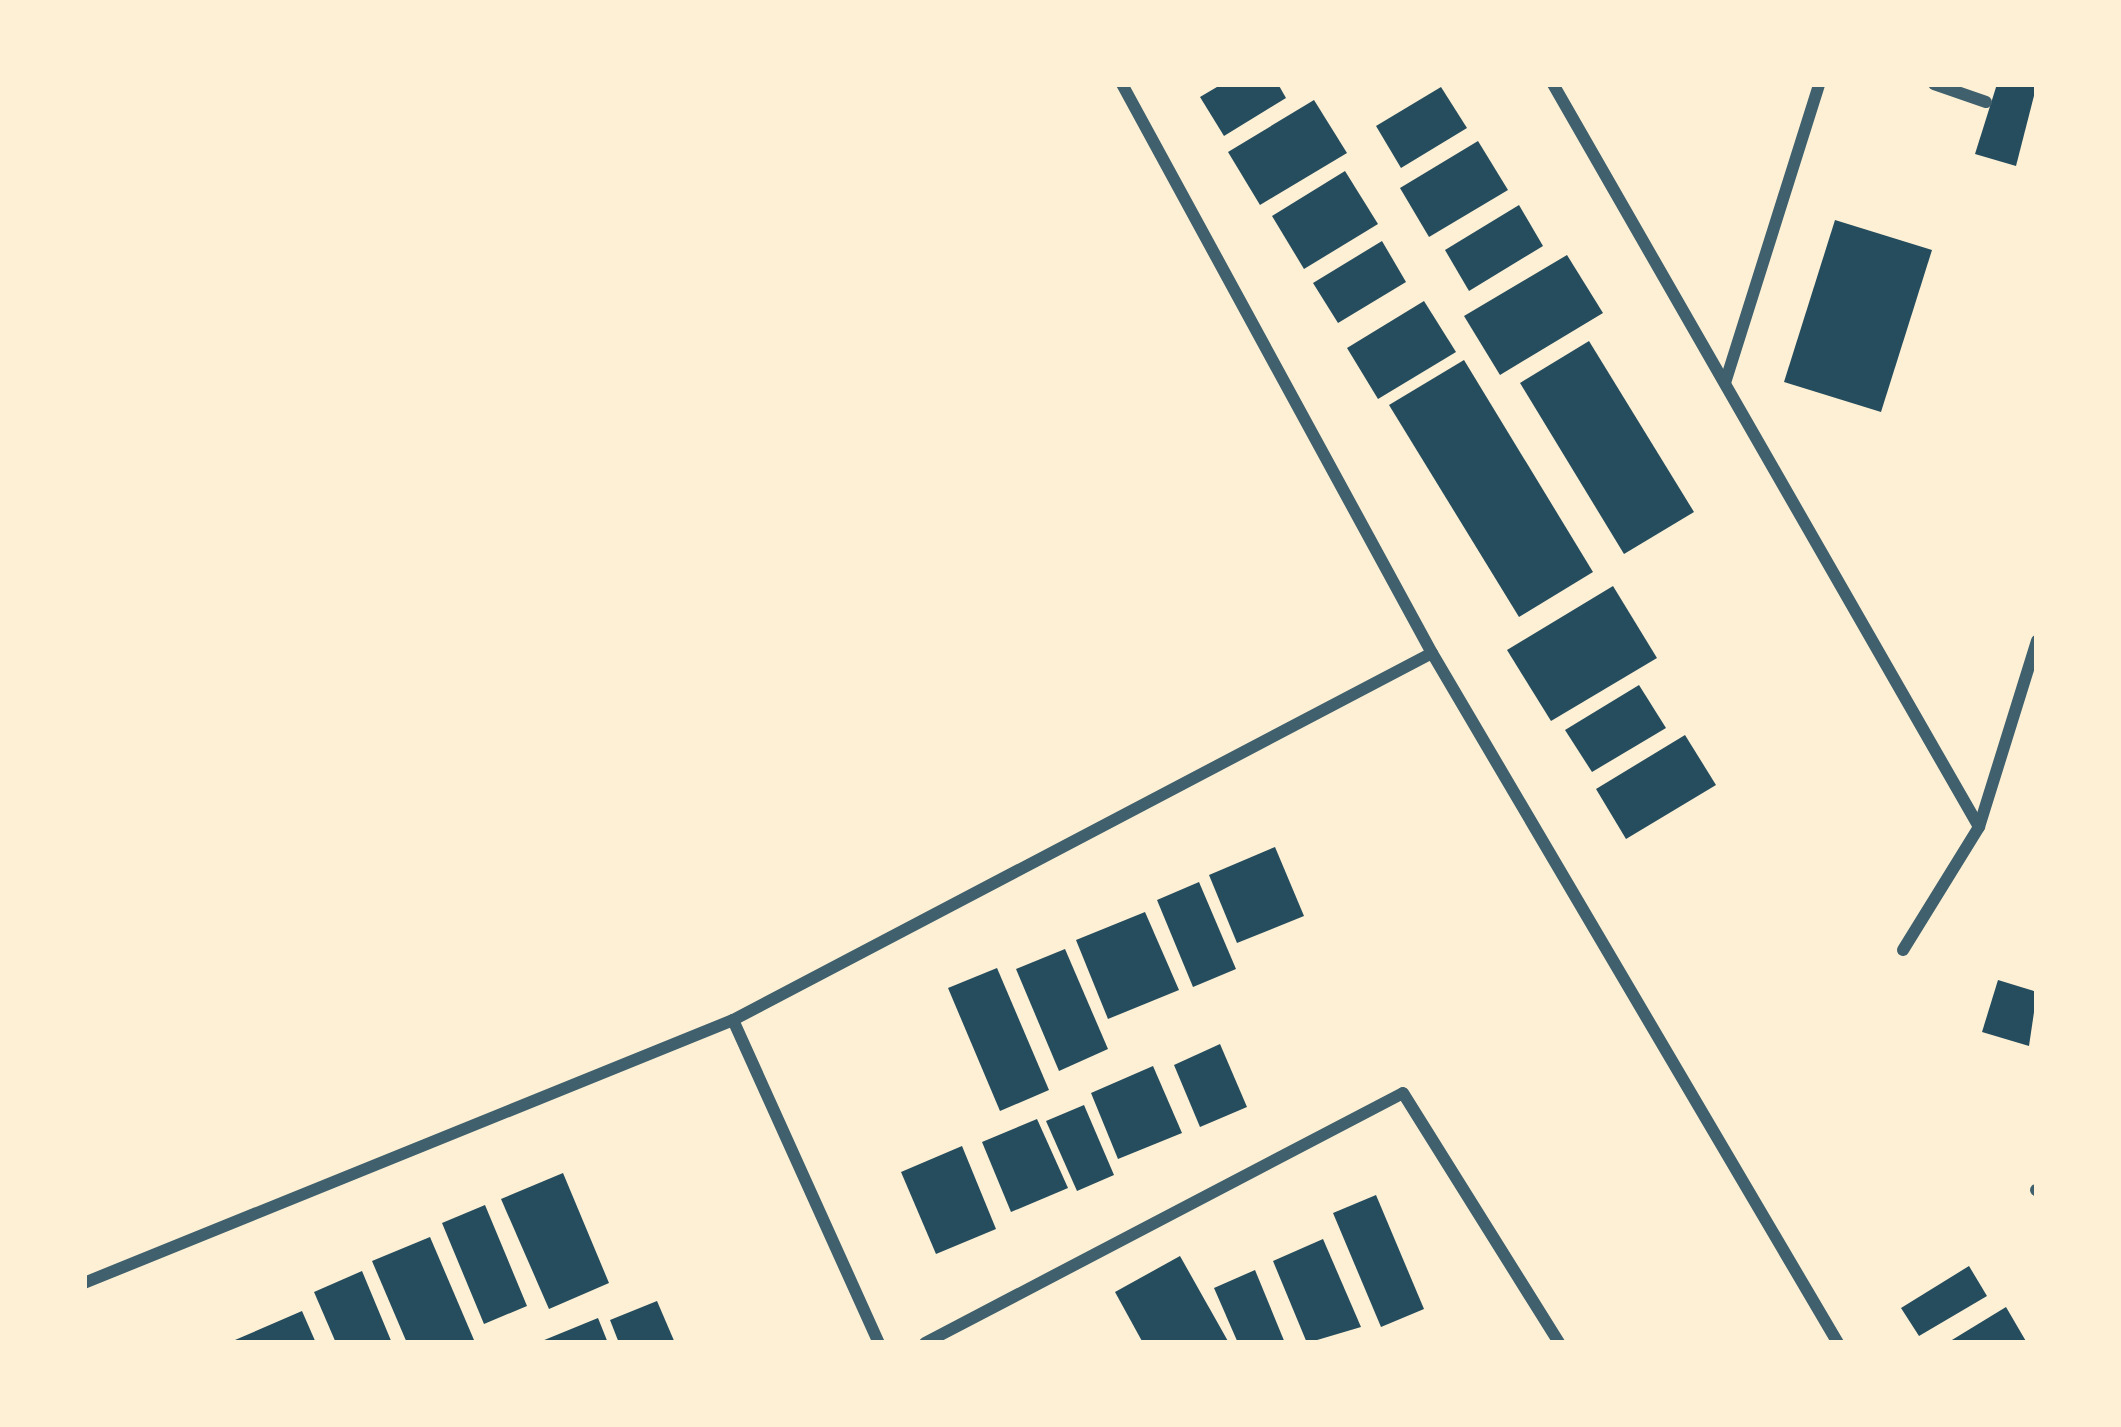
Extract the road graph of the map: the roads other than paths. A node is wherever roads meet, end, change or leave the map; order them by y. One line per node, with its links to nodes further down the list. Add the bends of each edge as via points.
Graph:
1 (1121, 84): 8 (street)
2 (1553, 84): 6 (street)
3 (1819, 84): 6 (street)
4 (1934, 84): 5 (street)
5 (1986, 102)
6 (1725, 383): 9 (street)
7 (2037, 641): 9 (street)
8 (1432, 653): 11 (street); 16 (street)
9 (1979, 827): 10 (street)
10 (1903, 950)
11 (733, 1020): 12 (street); 13 (street)
12 (84, 1283)
13 (879, 1343)
14 (925, 1343): 15 (street, via 1403,1094)
15 (1559, 1343)
16 (1838, 1343)

